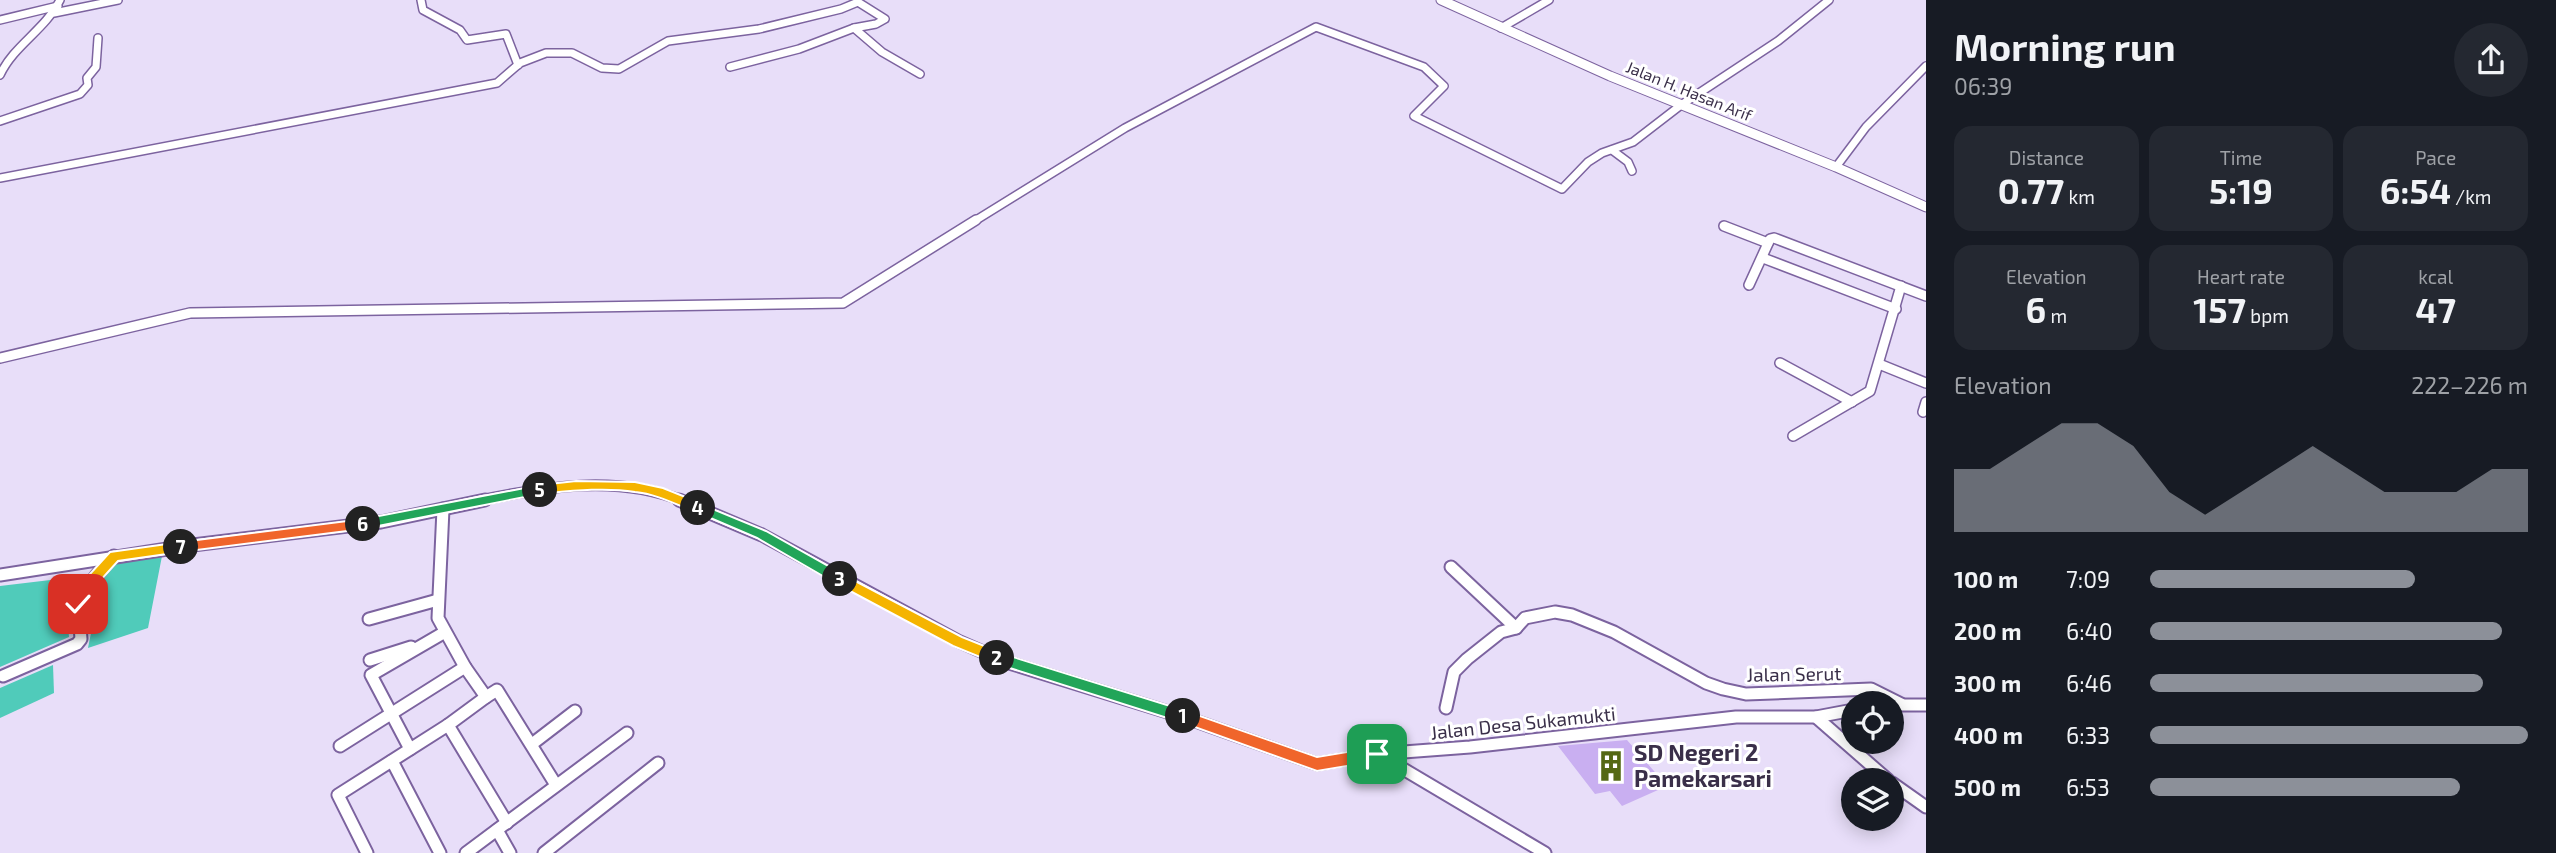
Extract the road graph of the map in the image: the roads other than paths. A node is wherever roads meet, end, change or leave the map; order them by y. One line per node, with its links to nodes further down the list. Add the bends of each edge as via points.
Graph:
1 (118, 0): 7 (street)
2 (421, 0): 12 (street, via 423,10 460,30 467,40 506,34)
3 (1549, 0): 10 (street)
4 (1829, 0): 17 (street, via 1779,41)
5 (858, 1): 9 (street, via 885,19); 12 (street, via 760,29 668,41 638,61 614,69 605,70 563,51)
6 (1449, 1): 10 (main road, Jalan H. Hasan Arif)
7 (59, 4): 8 (street); 16 (street, via 40,29 7,57)
8 (0, 20)
9 (855, 28): 14 (street); 15 (street, via 882,52)
10 (1501, 28): 17 (main road, Jalan H. Hasan Arif)
11 (98, 38): 18 (street, via 96,67 80,94)
12 (518, 65): 22 (street, via 500,81 486,85)
13 (1926, 66): 20 (street, via 1866,127)
14 (730, 67)
15 (920, 74)
16 (0, 75)
17 (1684, 106): 19 (street, via 1628,145); 20 (main road, Jalan H. Hasan Arif)
18 (0, 121)
19 (1612, 150): 21 (street); 31 (street, via 1588,162 1562,189 1414,116 1444,86 1424,67 1317,27 1125,128 843,303 190,313)
20 (1836, 167): 23 (main road, Jalan H. Hasan Arif)
21 (1632, 171)
22 (0, 178)
23 (1926, 207)
24 (1724, 226): 25 (street)
25 (1768, 243): 26 (street); 28 (street, via 1776,239)
26 (1763, 258): 27 (street); 30 (street)
27 (1749, 285)
28 (1902, 286): 29 (street); 30 (street)
29 (1926, 296)
30 (1896, 309): 33 (street)
31 (0, 358)
32 (1780, 363): 35 (street)
33 (1879, 364): 34 (street); 35 (street, via 1870,391)
34 (1926, 383)
35 (1852, 402): 36 (street)
36 (1793, 436)
37 (443, 509): 38 (street, Jalan Desa Sukamukti, via 381,522); 41 (street); 64 (street, Jalan Desa Sukamukti, via 576,485 656,491 762,535 922,623 1006,662 1184,717 1309,762 1329,764)
38 (115, 556): 40 (street, Jalan Desa Sukamukti); 49 (street, via 84,590 78,604 81,639 77,644)
39 (1451, 567): 43 (street)
40 (0, 575)
41 (438, 600): 42 (street); 44 (street, via 438,618)
42 (369, 618)
43 (1516, 628): 45 (street, Jalan Desa Sukamukti, via 1525,618 1555,612); 54 (street, Jalan Desa Sukamukti, via 1492,638 1454,672)
44 (445, 632): 46 (street); 48 (street)
45 (1614, 632): 50 (street, Jalan Serut, via 1706,683 1738,693)
46 (428, 642): 47 (street); 57 (street, via 371,676)
47 (370, 660)
48 (465, 667): 51 (street); 57 (street)
49 (3, 676)
50 (1873, 691)
51 (486, 697): 59 (street); 61 (street, via 497,690)
52 (1904, 705): 53 (street, Jalan Serut)
53 (1926, 705)
54 (1446, 708)
55 (575, 711): 61 (street)
56 (1841, 712): 58 (street, Jalan Desa Sukamukti)
57 (392, 714): 62 (street); 63 (street)
58 (1816, 717): 64 (street, Jalan Desa Sukamukti, via 1736,718); 67 (street)
59 (448, 725): 63 (street); 71 (street)
60 (627, 733): 68 (street)
61 (532, 744): 68 (street)
62 (340, 746)
63 (410, 749): 65 (street)
64 (1377, 754): 77 (street)
65 (392, 761): 72 (street, via 338,795); 73 (street)
66 (658, 763): 76 (street)
67 (1874, 768)
68 (556, 785): 71 (street)
69 (1904, 792): 70 (street)
70 (1926, 807)
71 (502, 826): 74 (street); 75 (street)
72 (367, 853)
73 (440, 853)
74 (466, 853)
75 (510, 853)
76 (544, 853)
77 (1545, 853)

